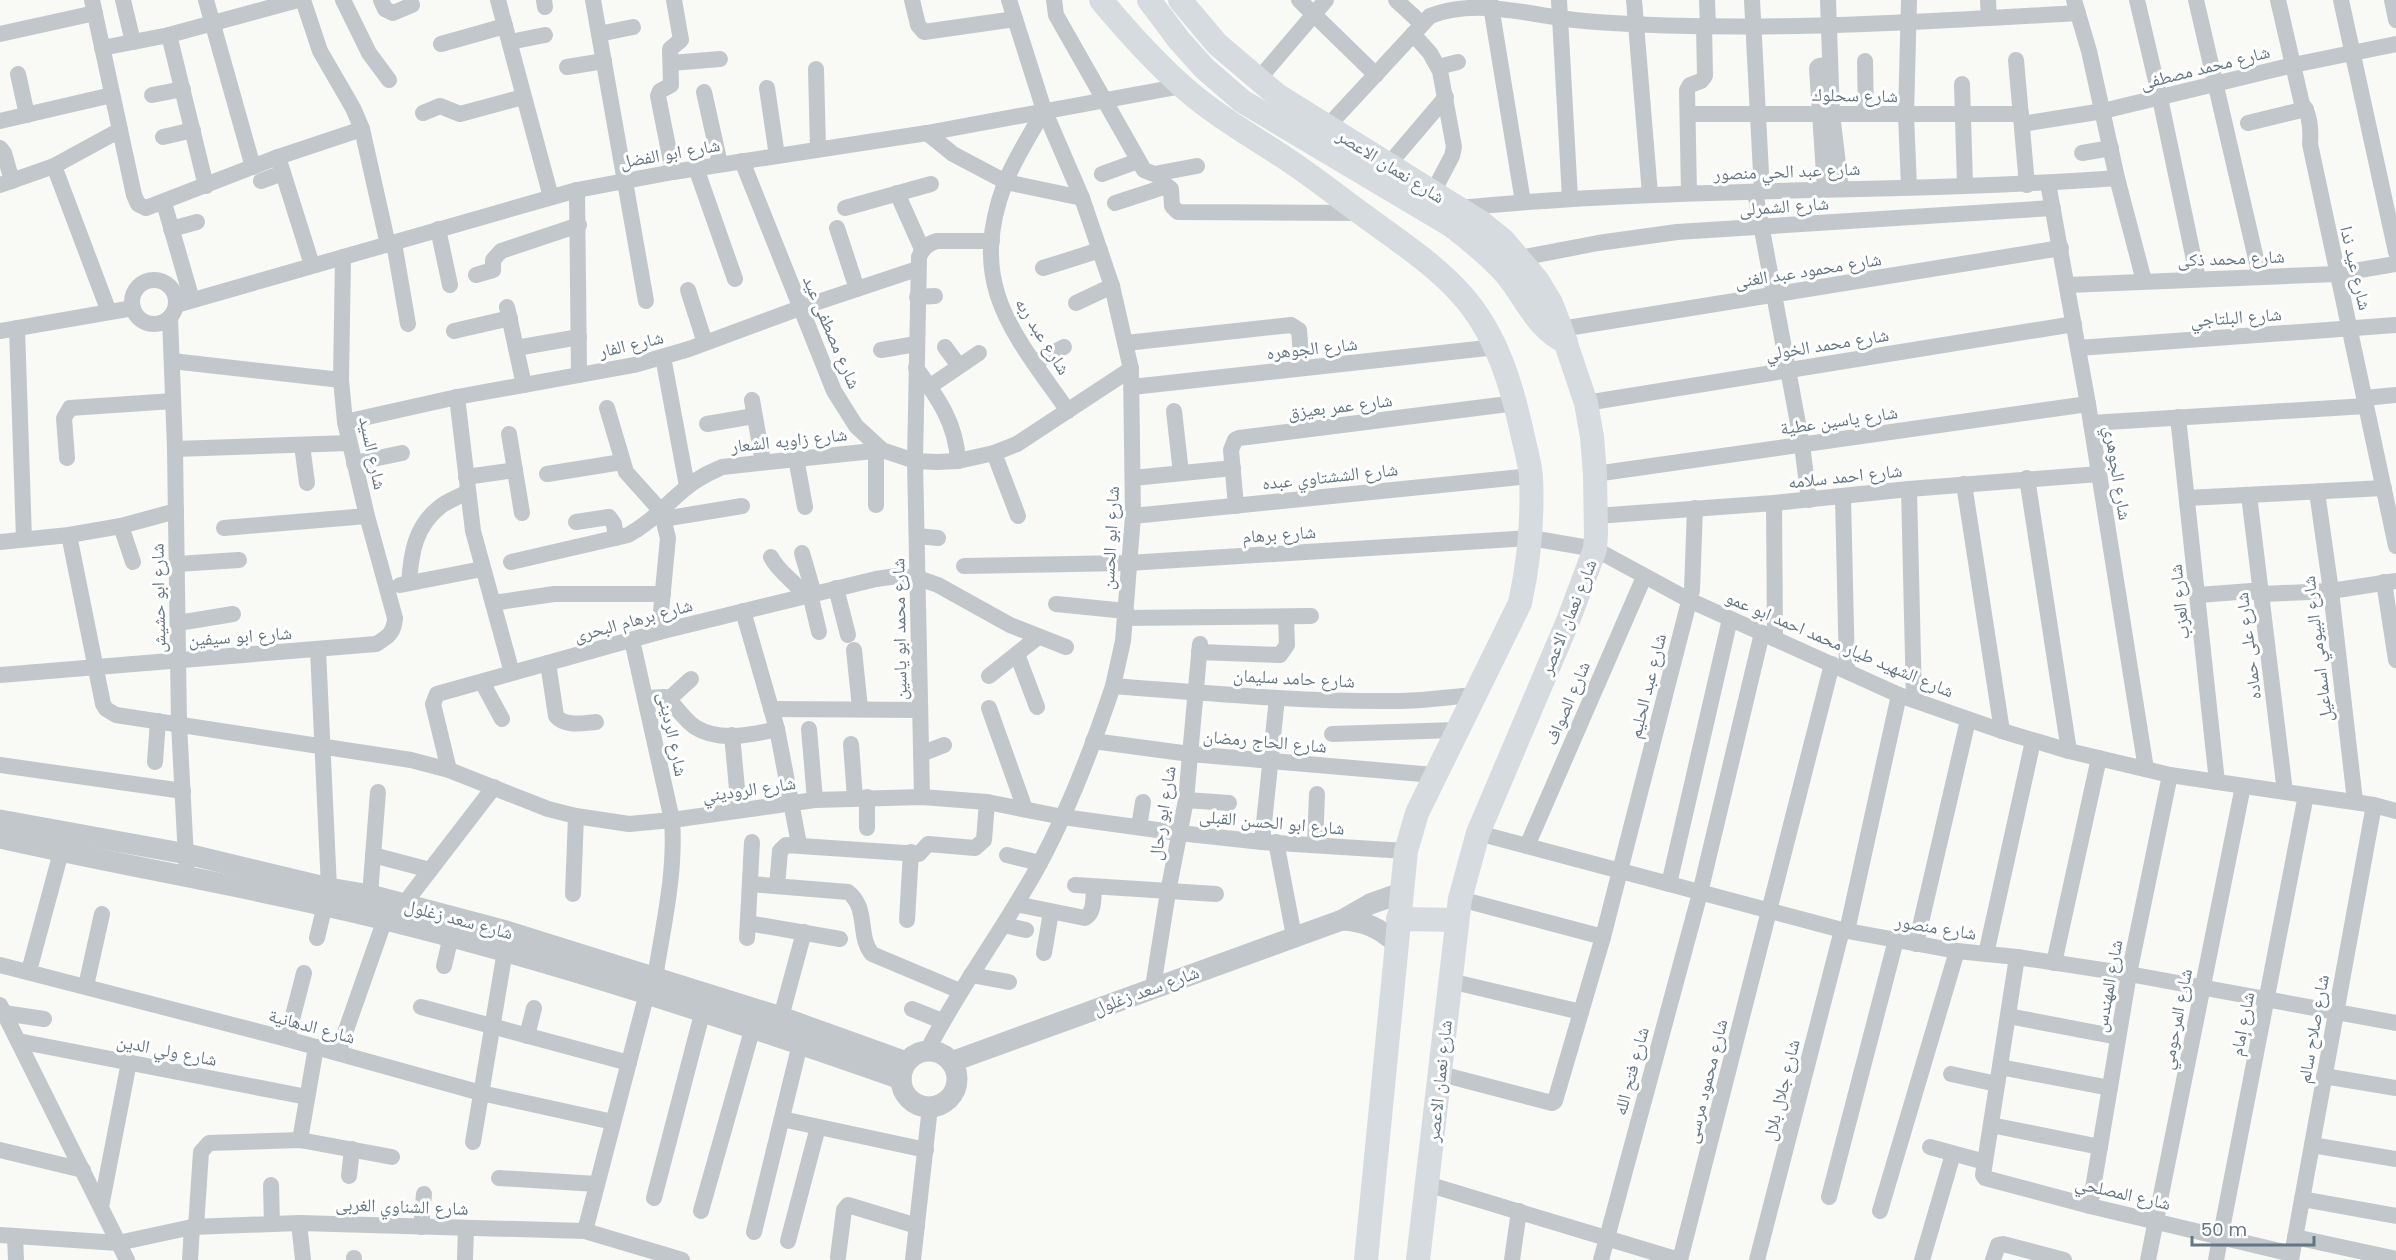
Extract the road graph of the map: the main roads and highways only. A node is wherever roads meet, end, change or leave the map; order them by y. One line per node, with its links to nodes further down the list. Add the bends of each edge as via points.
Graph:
1 (1101, 0): 7 (main road, via 1182,86 1361,213 1461,294 1496,348 1516,403 1531,476 1528,570 1520,603 1417,813)
2 (1149, 0): 4 (main road, via 1204,68 1242,101)
3 (1180, 0): 4 (main road, شارع نعمان الاعصر, via 1217,44 1258,80 1294,108 1433,192)
4 (1455, 217): 5 (main road, via 1504,272 1544,329); 5 (main road, شارع نعمان الاعصر, via 1503,240 1520,258 1546,296)
5 (1564, 336): 6 (main road, شارع نعمان الاعصر, via 1586,403 1595,474 1595,549 1478,833)
6 (1458, 910): 7 (main road); 9 (main road, شارع نعمان الاعصر)
7 (1398, 919): 8 (main road)
8 (1366, 1260)
9 (1418, 1260)

